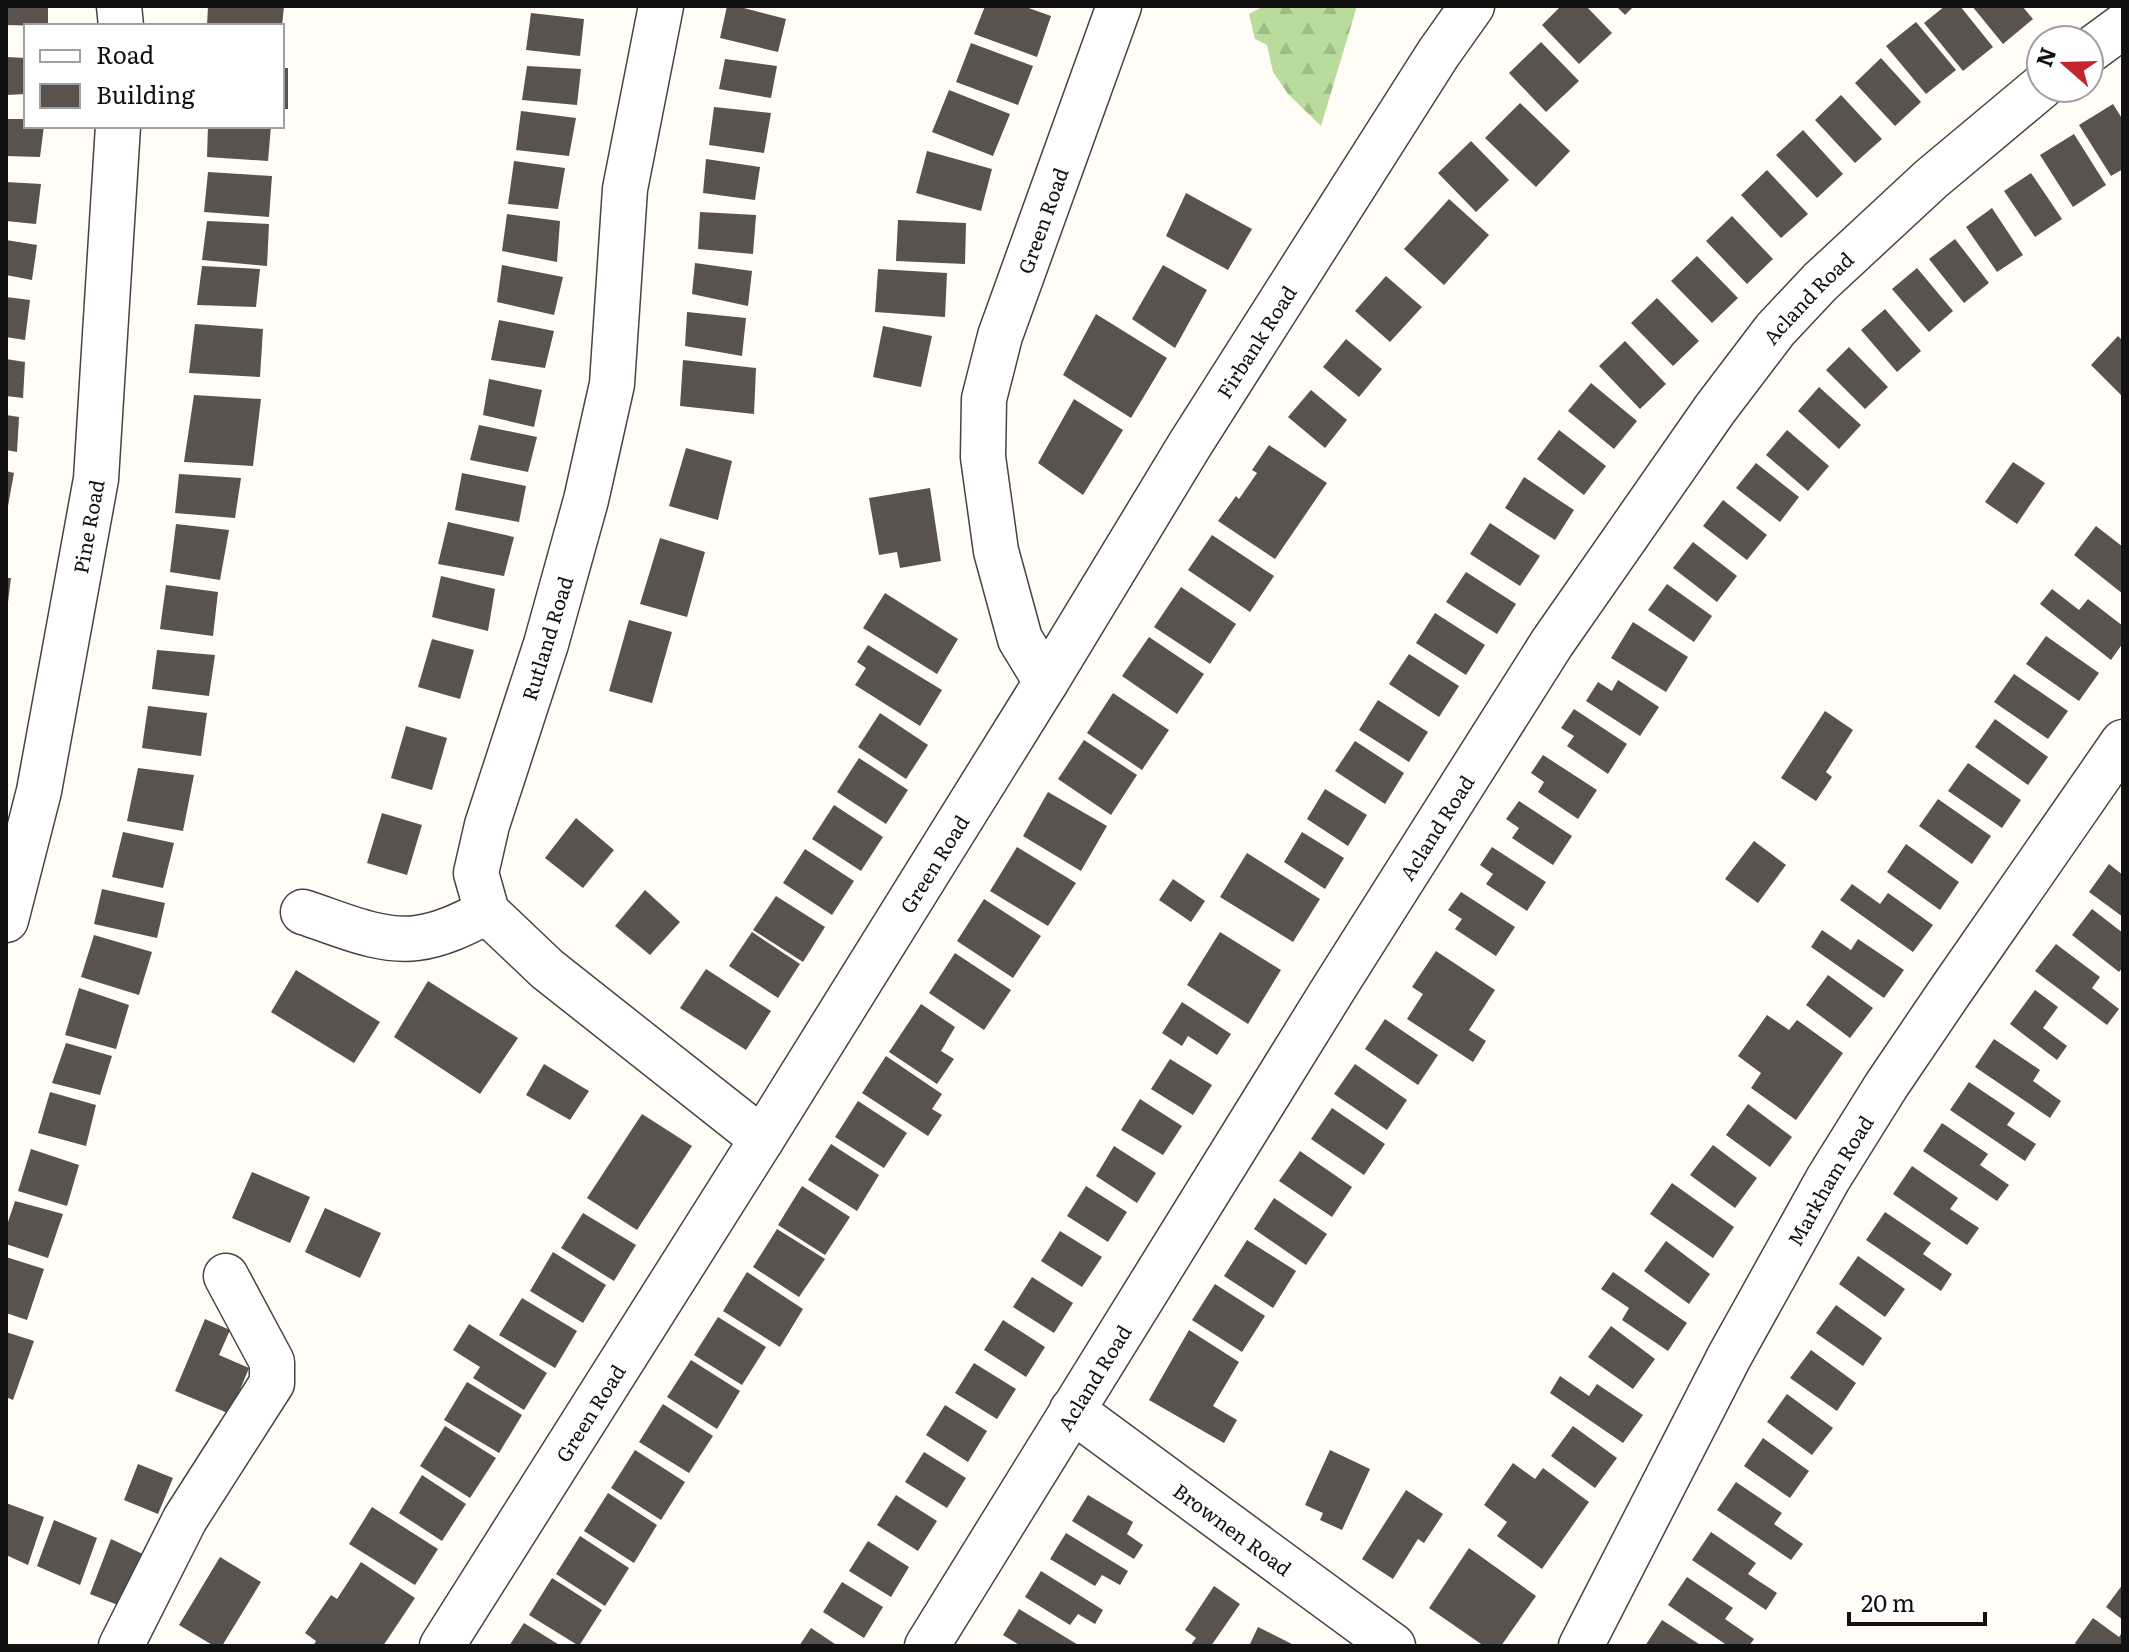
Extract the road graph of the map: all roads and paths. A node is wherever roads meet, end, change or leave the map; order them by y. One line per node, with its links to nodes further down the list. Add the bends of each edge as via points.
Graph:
1 (661, 6): 11 (street, Rutland Road, via 625,189 612,384 546,644 487,825 476,873)
2 (1119, 6): 8 (street, Green Road, via 1000,336 984,399 983,457 996,551 1020,639)
3 (1472, 6): 8 (street, Firbank Road, via 1189,446)
4 (2123, 26): 5 (street)
5 (2105, 39)
6 (2025, 100): 15 (street, Acland Road, via 1820,282 1775,330 1715,409 1552,643)
7 (118, 128): 12 (street, Pine Road, via 96,479 39,791)
8 (1046, 682): 13 (street, Green Road)
9 (2123, 742): 20 (street, Markham Road, via 1828,1179 1729,1357)
10 (303, 912): 11 (street, via 377,936 416,939)
11 (487, 912): 13 (street, via 547,969)
12 (6, 920)
13 (762, 1139): 17 (street, Green Road)
14 (226, 1276): 16 (street, via 272,1362 272,1383 185,1519)
15 (1072, 1410): 18 (street, Acland Road); 19 (street, Brownen Road)
16 (121, 1646)
17 (442, 1646)
18 (927, 1646)
19 (1393, 1646)
20 (1581, 1646)

